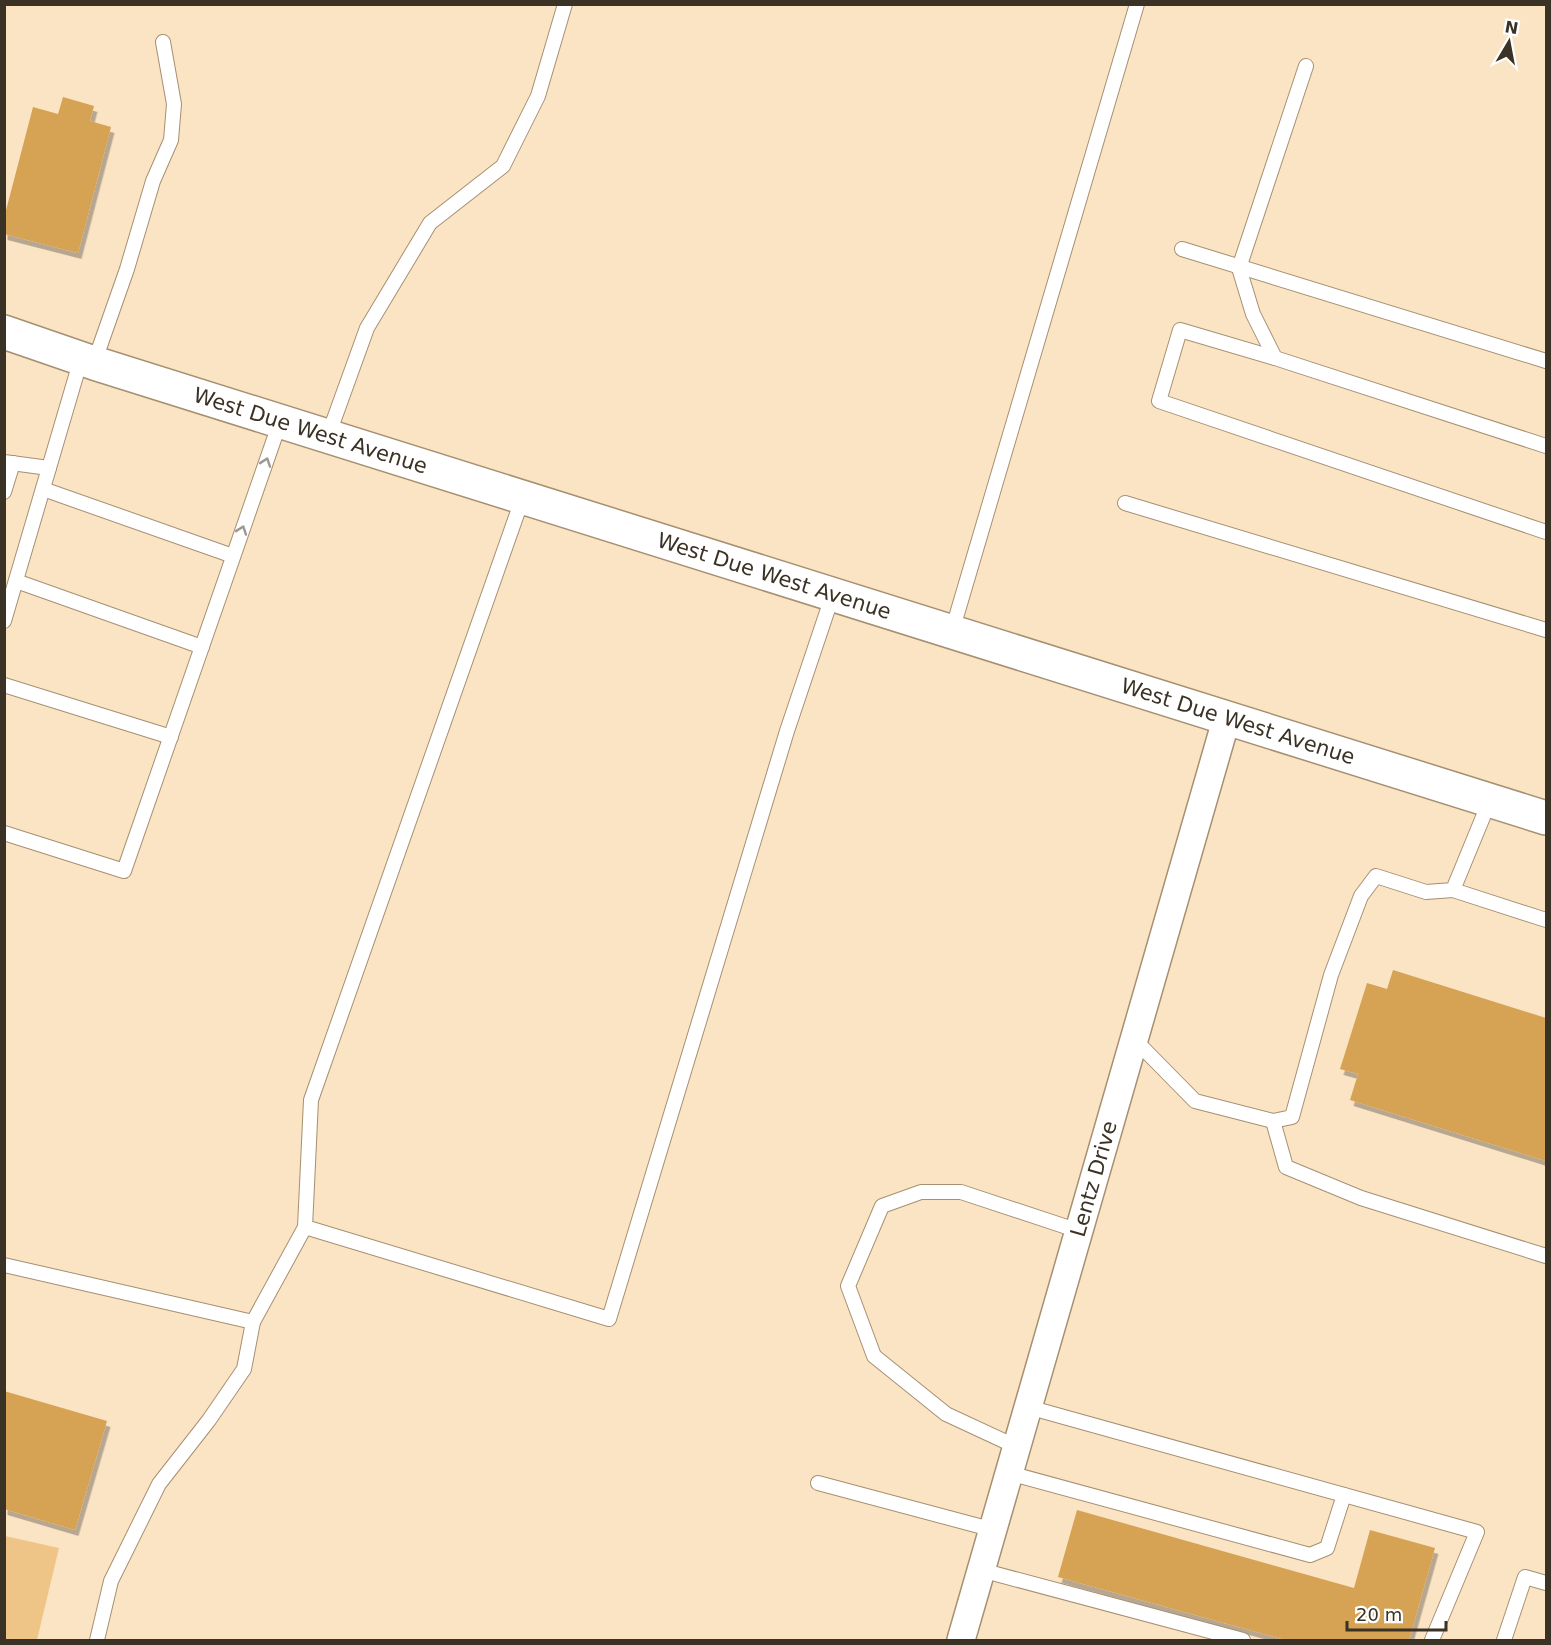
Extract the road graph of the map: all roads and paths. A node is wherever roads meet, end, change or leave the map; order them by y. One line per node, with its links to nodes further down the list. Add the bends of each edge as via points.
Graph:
1 (565, 4): 12 (lane, via 538,96 503,166 430,223 367,328)
2 (1137, 4): 26 (lane)
3 (163, 42): 9 (lane, via 174,104 171,140 153,181 127,269)
4 (1306, 66): 6 (lane)
5 (1182, 249): 6 (lane)
6 (1239, 268): 8 (lane, via 1253,314); 10 (lane)
7 (4, 332): 9 (main road, West Due West Avenue)
8 (1275, 358): 13 (lane); 20 (lane, via 1180,330 1159,401)
9 (88, 361): 11 (main road, West Due West Avenue); 15 (lane)
10 (1546, 361)
11 (280, 421): 12 (main road, West Due West Avenue); 21 (lane, one-way to 11)
12 (328, 436): 18 (main road, West Due West Avenue)
13 (1546, 446)
14 (9, 463): 15 (lane); 17 (lane)
15 (49, 468): 16 (lane)
16 (43, 489): 21 (lane); 22 (lane)
17 (4, 492)
18 (523, 497): 23 (main road, West Due West Avenue); 38 (lane, via 311,1100)
19 (1125, 503): 25 (lane)
20 (1546, 532)
21 (233, 556): 27 (lane)
22 (16, 581): 24 (lane); 27 (lane)
23 (833, 594): 26 (main road, West Due West Avenue); 38 (lane, via 787,731 609,1319)
24 (4, 621)
25 (1546, 630)
26 (952, 631): 29 (main road, West Due West Avenue)
27 (202, 647): 30 (lane)
28 (4, 685): 30 (lane)
29 (1227, 717): 31 (main road, West Due West Avenue); 36 (street, Lentz Drive)
30 (171, 737): 33 (lane, via 124,871)
31 (1490, 800): 32 (main road, West Due West Avenue); 34 (lane)
32 (1546, 818)
33 (4, 833)
34 (1453, 890): 35 (lane); 37 (lane, via 1426,892 1376,876 1361,896 1331,975 1292,1117)
35 (1546, 920)
36 (1134, 1039): 37 (lane, via 1195,1101); 39 (street, Lentz Drive)
37 (1273, 1121): 40 (lane, via 1286,1167 1361,1198)
38 (305, 1227): 42 (lane)
39 (1079, 1231): 43 (street, Lentz Drive); 44 (lane, via 961,1192 921,1192 882,1206 848,1286 874,1356 946,1414)
40 (1546, 1256)
41 (4, 1265): 42 (lane)
42 (253, 1322): 51 (lane, via 244,1370 159,1484 111,1581)
43 (1028, 1407): 44 (street, Lentz Drive); 47 (lane)
44 (1017, 1447): 45 (street, Lentz Drive)
45 (1009, 1473): 47 (lane, via 1310,1555 1327,1548); 48 (street, Lentz Drive)
46 (818, 1483): 48 (lane)
47 (1344, 1495): 54 (lane, via 1478,1532)
48 (994, 1530): 49 (street, Lentz Drive)
49 (981, 1570): 52 (street, Lentz Drive); 53 (lane)
50 (1546, 1583): 55 (lane, via 1525,1577)
51 (97, 1641)
52 (961, 1641)
53 (1243, 1641)
54 (1432, 1641)
55 (1504, 1641)

